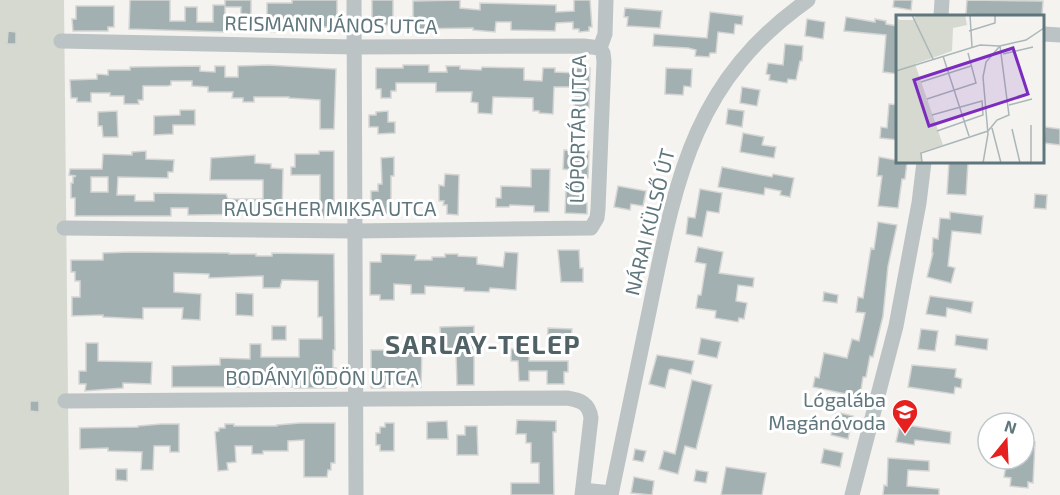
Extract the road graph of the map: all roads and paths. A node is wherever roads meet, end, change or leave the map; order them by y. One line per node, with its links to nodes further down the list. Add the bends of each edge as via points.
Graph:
1 (354, 0): 9 (street)
2 (606, 0): 10 (street, LŐPORTÁR UTCA, via 605,34)
3 (808, 0): 18 (street, NÁRAI KÜLSŐ ÚT, via 752,48 721,88 693,138 669,214)
4 (942, 0): 5 (street)
5 (941, 15)
6 (1045, 34): 7 (street)
7 (1060, 35)
8 (62, 41): 9 (street, REISMANN JÁNOS UTCA)
9 (355, 47): 10 (street, REISMANN JÁNOS UTCA); 14 (street)
10 (600, 48): 12 (street, LŐPORTÁR UTCA, via 604,61 598,209)
11 (924, 164): 20 (street, via 897,326)
12 (594, 224): 14 (street, RAUSCHER MIKSA UTCA, via 583,230)
13 (64, 228): 14 (street, RAUSCHER MIKSA UTCA)
14 (354, 231): 15 (street)
15 (357, 399): 16 (street, BODÁNYI ÖDÖN UTCA); 17 (street, BODÁNYI ÖDÖN UTCA, via 578,400 590,410 591,418); 19 (street)
16 (65, 401)
17 (582, 493): 18 (street)
18 (611, 494)
19 (357, 495)
20 (852, 495)

